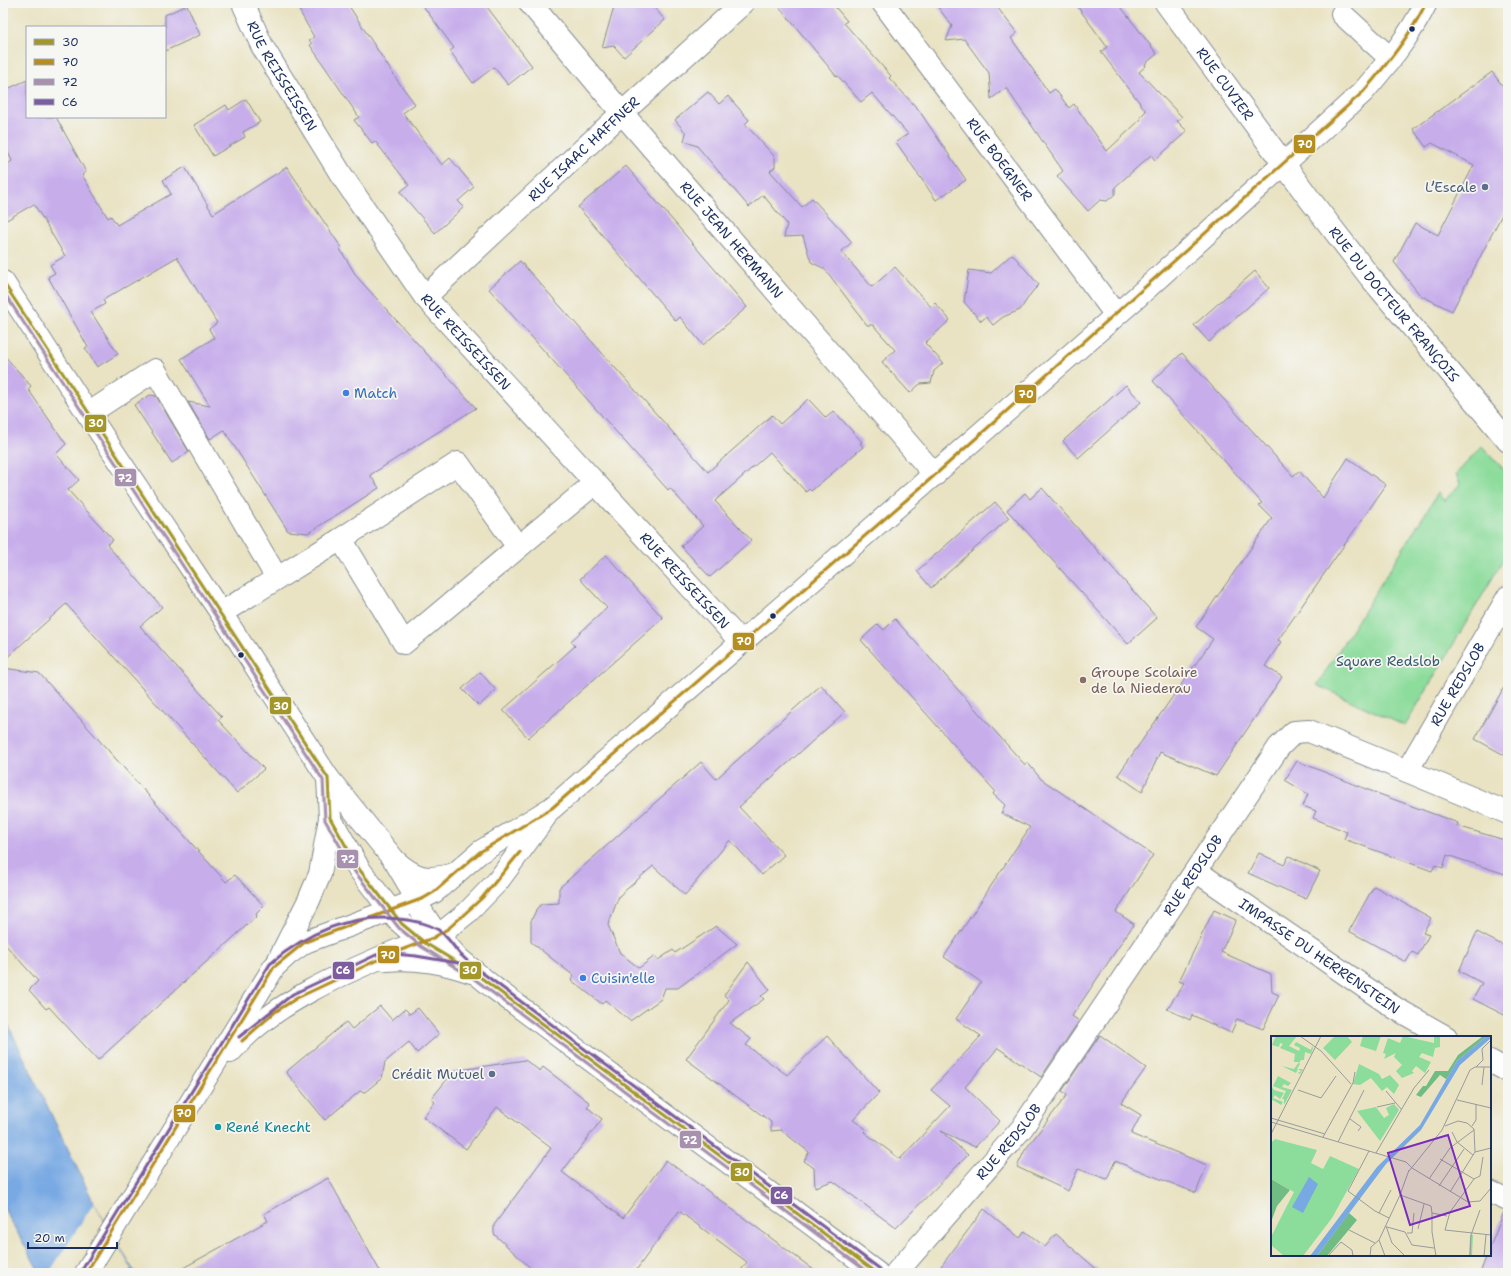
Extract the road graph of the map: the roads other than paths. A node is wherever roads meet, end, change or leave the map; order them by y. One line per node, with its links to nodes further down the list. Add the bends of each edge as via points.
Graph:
1 (243, 3): 12 (street, RUE REISSEISSEN, via 262,46 342,176)
2 (530, 3): 9 (street, RUE JEAN HERMANN)
3 (743, 3): 9 (street, RUE ISAAC HAFFNER)
4 (883, 3): 13 (street, RUE BOEGNER)
5 (1166, 3): 10 (street, RUE CUVIER)
6 (1426, 3): 8 (street)
7 (1342, 14): 8 (street)
8 (1391, 59): 10 (street, via 1362,92)
9 (622, 113): 12 (street, RUE ISAAC HAFFNER); 16 (street, RUE JEAN HERMANN)
10 (1284, 164): 13 (street); 15 (street, RUE DU DOCTEUR FRANÇOIS, via 1370,277)
11 (3, 282): 14 (street)
12 (425, 297): 17 (street, RUE REISSEISSEN)
13 (1116, 315): 16 (street)
14 (88, 414): 20 (street, via 155,370); 22 (street)
15 (1508, 441)
16 (935, 475): 23 (street)
17 (595, 483): 19 (street); 23 (street, RUE REISSEISSEN)
18 (341, 539): 19 (street, via 458,463); 19 (street, via 404,644); 20 (street)
19 (518, 547)
20 (277, 578): 22 (street)
21 (1508, 597): 24 (street, RUE REDSLOB)
22 (221, 613): 25 (street)
23 (741, 642): 26 (street)
24 (1407, 771): 27 (street); 30 (street, RUE REDSLOB, via 1309,731 1294,732 1279,747)
25 (328, 778): 28 (street); 29 (street)
26 (552, 808): 31 (street, via 497,840); 32 (street, via 498,881)
27 (1508, 813)
28 (330, 818): 33 (street, via 359,869); 35 (street, via 317,881)
29 (395, 861): 31 (street, via 407,872 423,878 442,878); 33 (street)
30 (1196, 871): 37 (street, IMPASSE DU HERRENSTEIN, via 1395,1008); 45 (street, RUE REDSLOB, via 1022,1128)
31 (455, 874): 33 (street)
32 (468, 912): 33 (street); 36 (street, via 460,929 458,942 461,953)
33 (417, 922): 34 (street); 35 (street, via 353,924 305,942); 36 (street)
34 (378, 960): 36 (street, via 422,961); 40 (street, via 296,998 234,1048)
35 (274, 967): 40 (street)
36 (476, 974): 44 (street)
37 (1444, 1036)
38 (1491, 1062): 39 (street)
39 (1508, 1072)
40 (202, 1084): 43 (street)
41 (1491, 1192): 42 (street)
42 (1508, 1200)
43 (86, 1273)
44 (877, 1273)
45 (896, 1273)

